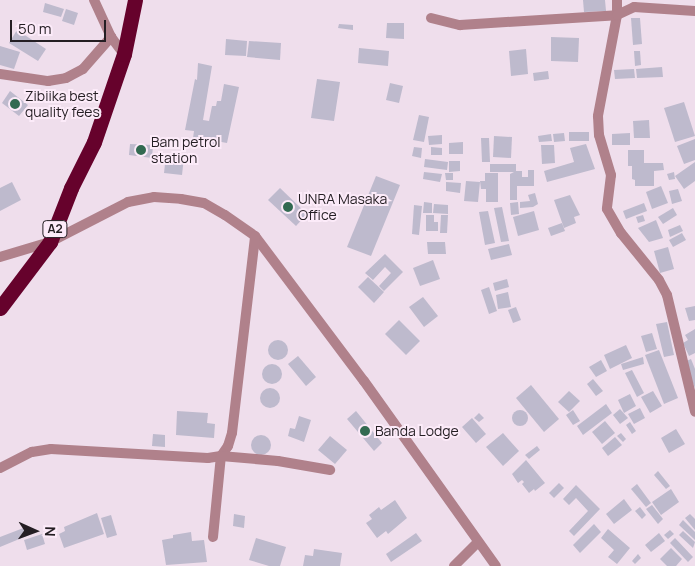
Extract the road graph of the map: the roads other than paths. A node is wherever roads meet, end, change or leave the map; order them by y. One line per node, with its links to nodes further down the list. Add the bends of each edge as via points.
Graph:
1 (94, 0): 7 (street)
2 (135, 0): 8 (highway, A2)
3 (617, 0): 5 (street)
4 (695, 11): 5 (street, via 634,7)
5 (617, 15): 6 (street, via 460,25); 14 (street, via 598,116 599,135 611,175 607,209 667,295)
6 (432, 18)
7 (111, 38): 8 (street); 9 (street, via 83,69 66,78 48,81)
8 (124, 54): 11 (highway, A2, via 94,142 71,188)
9 (0, 74)
10 (255, 236): 11 (street, via 204,203 154,197 128,202); 15 (street, via 232,433); 19 (street, via 364,381)
11 (50, 242): 12 (street); 13 (highway, A2)
12 (0, 258)
13 (0, 308)
14 (695, 412)
15 (221, 456): 16 (street, via 208,458 51,449 32,452); 17 (street); 18 (street)
16 (0, 468)
17 (330, 470)
18 (213, 537)
19 (478, 542): 20 (street); 21 (street)
20 (454, 566)
21 (496, 566)

